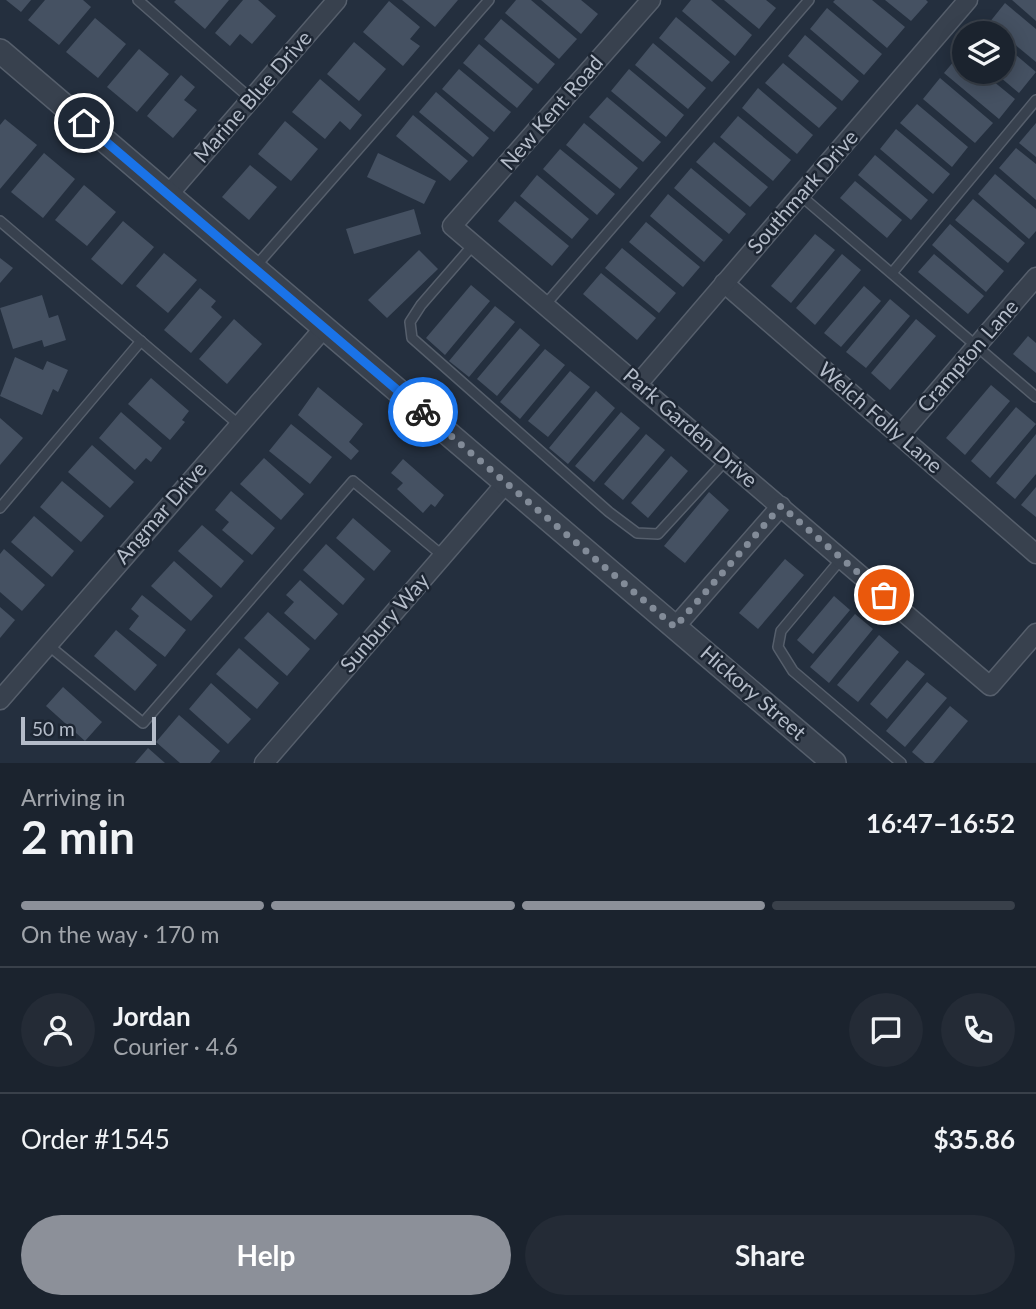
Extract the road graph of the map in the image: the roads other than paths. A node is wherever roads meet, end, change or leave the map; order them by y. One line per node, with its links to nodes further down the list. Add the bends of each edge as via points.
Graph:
1 (138, 0): 8 (lane)
2 (489, 0): 15 (lane)
3 (651, 0): 13 (street, New Kent Road)
4 (809, 0): 19 (lane)
5 (968, 0): 10 (street, Southmark Drive)
6 (332, 2): 8 (street, Marine Blue Drive)
7 (0, 51): 11 (street, Hickory Street)
8 (251, 99): 11 (street, Marine Blue Drive)
9 (1036, 100): 16 (lane)
10 (800, 194): 16 (lane); 18 (street, Southmark Drive)
11 (168, 195): 15 (street, Hickory Street)
12 (0, 221): 21 (lane)
13 (452, 226): 14 (street, Park Garden Drive)
14 (474, 244): 19 (street, Park Garden Drive); 27 (lane, via 415,313 410,322 412,338 608,512 637,533 657,534)
15 (254, 268): 20 (street, Hickory Street)
16 (891, 273): 22 (lane)
17 (1036, 277): 22 (street, Crampton Lane)
18 (724, 283): 23 (street, Southmark Drive); 26 (street, Welch Folly Lane)
19 (545, 305): 23 (street, Park Garden Drive)
20 (324, 328): 25 (street, Angmar Drive); 28 (street, Hickory Street)
21 (141, 341): 25 (lane); 30 (lane)
22 (977, 346): 24 (lane); 26 (street, Crampton Lane)
23 (638, 384): 27 (street, Park Garden Drive)
24 (1036, 397)
25 (238, 424): 36 (street, Angmar Drive)
26 (900, 435): 31 (street, Welch Folly Lane)
27 (726, 460): 29 (street, Park Garden Drive)
28 (506, 483): 32 (street, Sunbury Way); 34 (street, Hickory Street)
29 (781, 506): 33 (street, Park Garden Drive); 34 (street)
30 (0, 508)
31 (1036, 554)
32 (443, 556): 36 (lane, via 353,481 143,723); 38 (street, Sunbury Way)
33 (842, 558): 35 (street, Park Garden Drive, via 990,686); 40 (lane, via 781,631 778,647 793,671)
34 (675, 627): 39 (street, Hickory Street)
35 (1036, 633)
36 (48, 645): 37 (street, Angmar Drive)
37 (0, 700)
38 (264, 763)
39 (834, 763)
40 (901, 763)

